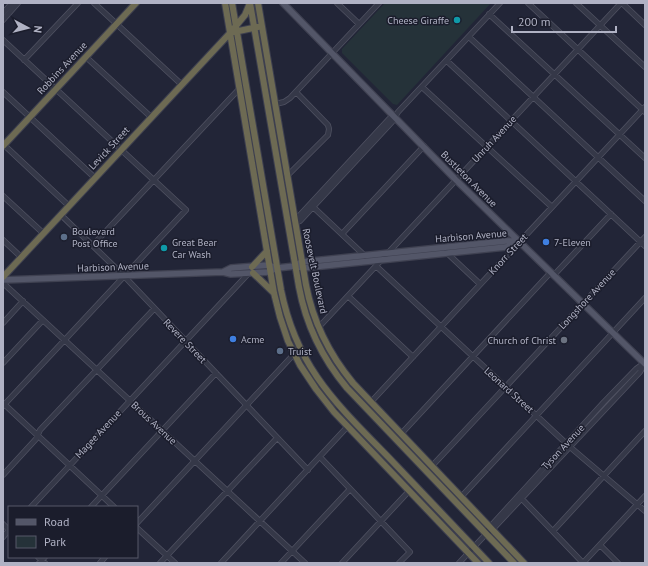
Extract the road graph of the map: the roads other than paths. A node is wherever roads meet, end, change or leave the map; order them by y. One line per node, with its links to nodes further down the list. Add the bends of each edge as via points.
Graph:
1 (12, 3): 17 (street)
2 (18, 3): 19 (street)
3 (78, 3): 33 (street)
4 (94, 3): 20 (street)
5 (136, 3): 20 (highway, Robbins Avenue)
6 (225, 3): 27 (highway)
7 (232, 3): 25 (highway)
8 (250, 3): 25 (highway); 26 (highway, Roosevelt Boulevard)
9 (282, 3): 31 (main road, Bustleton Avenue)
10 (337, 3): 21 (street)
11 (379, 3): 21 (street)
12 (500, 3): 18 (street)
13 (528, 3): 30 (street)
14 (576, 3): 22 (street)
15 (621, 3): 22 (street, Unruh Avenue); 23 (street)
16 (258, 4): 24 (highway, Roosevelt Boulevard)
17 (3, 13)
18 (489, 14): 28 (street); 36 (street)
19 (3, 20)
20 (116, 24): 32 (highway, Robbins Avenue); 37 (street)
21 (359, 24): 31 (street)
22 (600, 25): 30 (street, Unruh Avenue); 35 (street)
23 (645, 25)
24 (262, 26): 26 (highway); 45 (highway, Roosevelt Boulevard)
25 (236, 28): 26 (highway); 27 (highway); 52 (highway)
26 (255, 28): 46 (highway, Roosevelt Boulevard)
27 (230, 33): 37 (highway, Levick Street); 40 (highway)
28 (469, 36): 34 (street); 43 (street)
29 (3, 40): 33 (street)
30 (578, 49): 36 (street, Unruh Avenue); 47 (street)
31 (332, 53): 42 (street); 49 (main road, Bustleton Avenue)
32 (86, 57): 39 (highway, Robbins Avenue); 48 (street)
33 (24, 60): 39 (street)
34 (447, 61): 38 (street); 51 (street)
35 (645, 67)
36 (555, 74): 43 (street, Unruh Avenue); 53 (street)
37 (181, 84): 48 (highway, Levick Street)
38 (422, 86): 49 (street); 57 (street)
39 (56, 89): 50 (highway, Robbins Avenue); 58 (street)
40 (239, 89): 44 (highway); 63 (street)
41 (3, 92): 50 (street)
42 (296, 92): 45 (street, via 286,101); 61 (street, via 328,124 329,131)
43 (534, 97): 51 (street, Unruh Avenue); 59 (street)
44 (241, 102): 52 (highway); 74 (highway)
45 (275, 104): 54 (highway, Roosevelt Boulevard)
46 (269, 110): 54 (highway); 91 (highway, Roosevelt Boulevard)
47 (644, 110): 53 (street, Knorr Street)
48 (151, 116): 58 (highway, Levick Street)
49 (395, 116): 56 (main road, Bustleton Avenue); 70 (street)
50 (30, 118): 55 (highway, Robbins Avenue); 62 (street)
51 (511, 120): 57 (street, Unruh Avenue); 65 (street)
52 (254, 132): 66 (highway)
53 (620, 134): 59 (street, Knorr Street); 60 (street)
54 (280, 136): 61 (highway, Roosevelt Boulevard)
55 (3, 145): 69 (street)
56 (424, 146): 64 (main road, Bustleton Avenue); 77 (street)
57 (486, 147): 64 (street, Unruh Avenue); 71 (street)
58 (121, 150): 62 (highway, Levick Street); 63 (street)
59 (598, 158): 65 (street, Knorr Street); 68 (street)
60 (645, 158)
61 (287, 176): 75 (highway, Roosevelt Boulevard)
62 (95, 178): 69 (highway, Levick Street)
63 (154, 180): 82 (street); 98 (street, via 186,210)
64 (456, 180): 80 (main road, Bustleton Avenue); 86 (street, Unruh Avenue)
65 (576, 181): 71 (street, Knorr Street); 72 (street)
66 (263, 187): 74 (highway); 93 (highway)
67 (3, 196): 76 (street)
68 (645, 201)
69 (69, 206): 73 (highway, Levick Street)
70 (311, 206): 75 (street, via 300,221); 77 (street)
71 (552, 207): 80 (street, Knorr Street)
72 (611, 214): 81 (street); 96 (street)
73 (61, 215): 76 (highway, Levick Street); 82 (street, Revere Street)
74 (262, 219): 85 (highway)
75 (295, 223): 90 (highway, Roosevelt Boulevard)
76 (43, 233): 88 (highway, Levick Street)
77 (342, 234): 87 (street)
78 (645, 237): 81 (street, Longshore Avenue)
79 (3, 240): 88 (street)
80 (520, 242): 84 (main road, Harbison Avenue, via 506,241); 96 (main road, Bustleton Avenue); 100 (street, Knorr Street)
81 (641, 242): 83 (street); 105 (street, Longshore Avenue)
82 (93, 245): 98 (street, Revere Street)
83 (645, 246)
84 (444, 250): 86 (main road, Harbison Avenue); 89 (main road, Harbison Avenue); 100 (street)
85 (267, 251): 94 (highway); 95 (highway)
86 (388, 254): 87 (main road, Harbison Avenue); 89 (street, Unruh Avenue)
87 (365, 256): 90 (main road, Harbison Avenue)
88 (21, 257): 97 (highway, Levick Street)
89 (382, 259): 90 (main road, Harbison Avenue); 92 (street, Unruh Avenue)
90 (302, 265): 91 (main road, Harbison Avenue); 110 (highway, Roosevelt Boulevard)
91 (295, 266): 93 (main road, Harbison Avenue); 161 (highway, Roosevelt Boulevard, via 309,324 320,349 336,374)
92 (376, 266): 102 (street, Unruh Avenue); 109 (street, Leonard Street)
93 (277, 268): 94 (main road, Harbison Avenue); 163 (highway, via 292,330 304,358 322,385)
94 (270, 269): 95 (main road, Harbison Avenue); 101 (highway)
95 (251, 271): 98 (main road, Harbison Avenue, via 231,268 223,272); 101 (highway); 113 (street, Magee Avenue)
96 (552, 274): 105 (main road, Bustleton Avenue); 116 (street)
97 (3, 276)
98 (124, 276): 99 (main road, Harbison Avenue); 106 (street, Revere Street); 112 (street)
99 (3, 281): 104 (street, Brous Avenue)
100 (480, 284): 109 (street, Knorr Street)
101 (274, 293): 114 (highway, via 281,321)
102 (348, 296): 110 (street, Unruh Avenue); 115 (street)
103 (645, 298): 111 (street)
104 (23, 301): 107 (street, Brous Avenue); 108 (street)
105 (583, 304): 111 (main road, Bustleton Avenue); 121 (street, Longshore Avenue)
106 (154, 309): 113 (street, Revere Street); 119 (street)
107 (43, 320): 112 (street, Brous Avenue); 117 (street)
108 (3, 323)
109 (440, 326): 115 (street, Knorr Street); 116 (street, Leonard Street)
110 (318, 328): 123 (highway, Roosevelt Boulevard, via 342,370)
111 (613, 333): 118 (main road, Bustleton Avenue); 126 (street)
112 (65, 340): 119 (street, Brous Avenue); 124 (street)
113 (185, 341): 120 (street, Revere Street); 122 (street, Magee Avenue)
114 (294, 354): 125 (street); 127 (highway, via 316,389)
115 (413, 357): 123 (street, Knorr Street)
116 (473, 357): 121 (street, Leonard Street); 130 (street)
117 (3, 362)
118 (645, 363): 133 (street, Tyson Avenue, via 636,368); 134 (street, Tyson Avenue, via 640,372)
119 (97, 370): 122 (street, Brous Avenue); 131 (street)
120 (216, 373): 125 (street, Revere Street); 128 (street)
121 (506, 387): 126 (street, Leonard Street); 138 (street, Longshore Avenue)
122 (130, 400): 128 (street, Brous Avenue); 137 (street, Magee Avenue)
123 (371, 402): 130 (highway, Roosevelt Boulevard)
124 (4, 405): 131 (street)
125 (246, 406): 132 (street, Revere Street); 136 (street)
126 (536, 415): 133 (street, Leonard Street); 148 (street)
127 (348, 426): 135 (street); 145 (highway)
128 (162, 430): 136 (street, Brous Avenue); 146 (street)
129 (645, 431): 141 (street)
130 (401, 434): 138 (highway, Roosevelt Boulevard)
131 (38, 436): 137 (street); 140 (street)
132 (277, 438): 139 (street, Revere Street); 144 (street)
133 (566, 444): 134 (street, Leonard Street); 142 (street, Tyson Avenue)
134 (570, 447): 141 (street, Leonard Street); 142 (street, Tyson Avenue)
135 (320, 457): 139 (street); 143 (street)
136 (195, 461): 144 (street, Brous Avenue); 157 (street)
137 (70, 465): 146 (street); 151 (street, Magee Avenue)
138 (432, 466): 148 (highway, Roosevelt Boulevard)
139 (308, 470): 155 (street)
140 (3, 475)
141 (603, 476): 150 (street, Leonard Street); 160 (street)
142 (528, 488): 149 (street, Tyson Avenue); 158 (street, Tyson Avenue)
143 (350, 489): 156 (street); 164 (street)
144 (228, 491): 155 (street, Brous Avenue); 166 (street)
145 (410, 491): 156 (street); 165 (highway)
146 (102, 496): 152 (street); 153 (street)
147 (645, 496): 150 (street)
148 (461, 497): 158 (highway, Roosevelt Boulevard)
149 (522, 499): 158 (street, Tyson Avenue); 160 (street)
150 (637, 505): 154 (street, Leonard Street); 162 (street)
151 (32, 506)
152 (92, 506)
153 (113, 506)
154 (645, 511)
155 (260, 521): 164 (street, Brous Avenue); 169 (street)
156 (381, 521): 172 (street); 173 (street, via 410,552)
157 (138, 522)
158 (491, 528): 161 (street, Tyson Avenue); 178 (highway, Roosevelt Boulevard)
159 (138, 529): 166 (street)
160 (553, 531): 179 (street)
161 (486, 534): 163 (street, Tyson Avenue); 177 (highway, Roosevelt Boulevard)
162 (600, 545): 179 (street); 180 (street)
163 (474, 547): 165 (street, Tyson Avenue); 176 (highway)
164 (292, 551): 170 (street); 171 (street, Brous Avenue)
165 (469, 553): 174 (street, Tyson Avenue); 175 (highway)
166 (167, 556): 167 (street); 168 (street)
167 (160, 563)
168 (175, 563)
169 (221, 563)
170 (281, 563)
171 (305, 563)
172 (342, 563)
173 (399, 563)
174 (459, 563)
175 (478, 563)
176 (489, 563)
177 (514, 563)
178 (524, 563)
179 (583, 563)
180 (618, 563)

